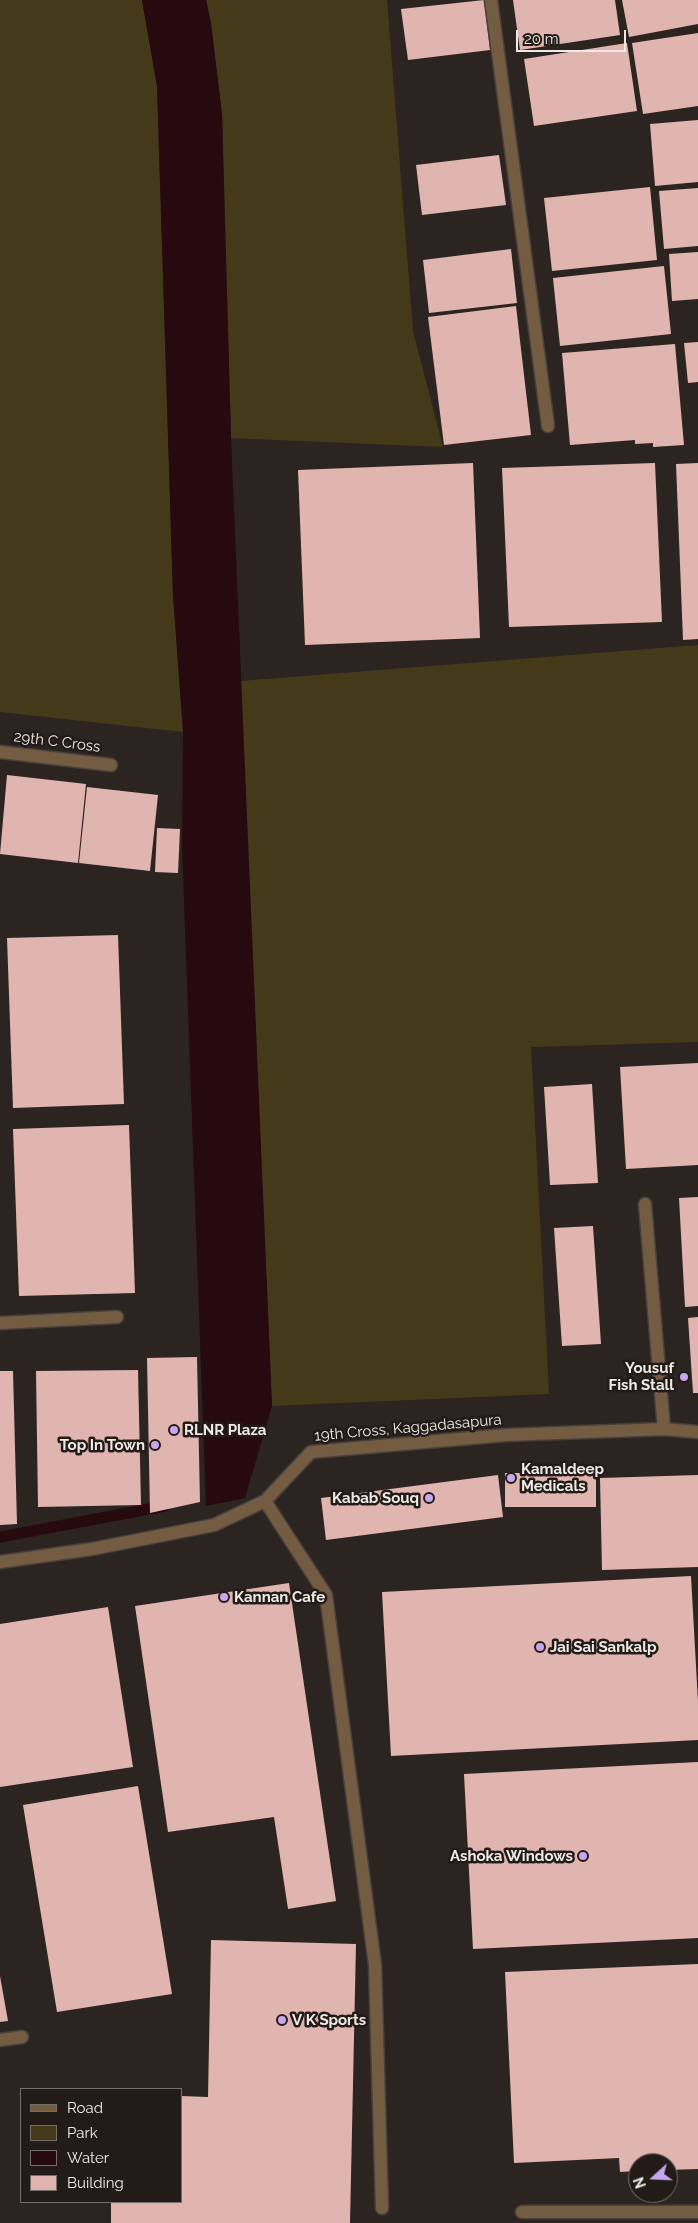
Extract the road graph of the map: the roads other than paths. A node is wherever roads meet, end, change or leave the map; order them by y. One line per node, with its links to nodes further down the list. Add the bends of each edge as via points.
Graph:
1 (491, 0): 2 (street)
2 (548, 426)
3 (0, 752): 4 (street, 29th C Cross)
4 (110, 765)
5 (646, 1204): 8 (street)
6 (117, 1317): 7 (street)
7 (0, 1323)
8 (664, 1429): 9 (street, 19th Cross, Kaggadasapura); 10 (street, 19th Cross, Kaggadasapura, via 506,1435 310,1452)
9 (698, 1432)
10 (265, 1502): 11 (street, 19th Cross, Kaggadasapura, via 214,1525 92,1549); 14 (street, via 326,1595 375,1965)
11 (0, 1562)
12 (22, 2037): 13 (street)
13 (0, 2040)
14 (382, 2208)
15 (522, 2212): 16 (street)
16 (698, 2212)

